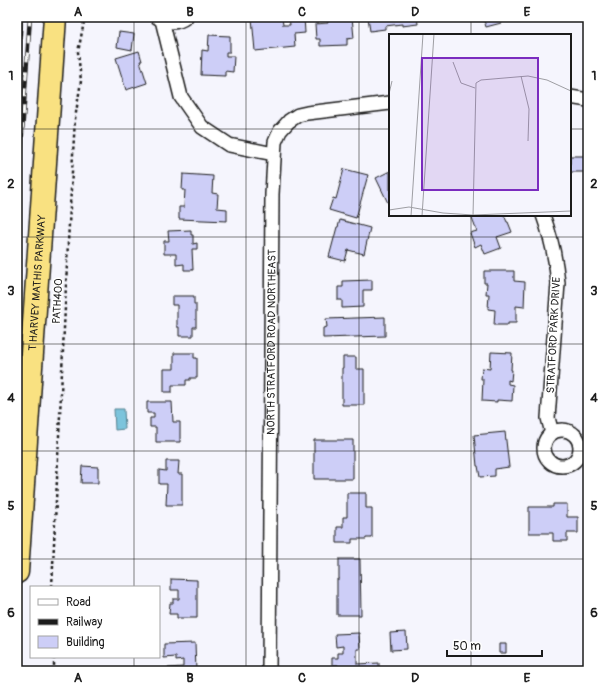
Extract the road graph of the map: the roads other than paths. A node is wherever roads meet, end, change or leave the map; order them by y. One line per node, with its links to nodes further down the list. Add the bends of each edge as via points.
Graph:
1 (55, 17): 10 (highway, T HARVEY MATHIS PARKWAY)
2 (186, 17): 3 (street, via 177,22)
3 (159, 19): 7 (street, via 181,97 202,127 229,145)
4 (571, 97): 5 (street)
5 (588, 100)
6 (389, 103): 7 (street, NORTH STRATFORD ROAD NORTHEAST, via 298,115 280,130)
7 (274, 154): 11 (street, NORTH STRATFORD ROAD NORTHEAST)
8 (543, 216): 9 (street, STRATFORD PARK DRIVE, via 556,262 558,283 548,418)
9 (552, 433)
10 (17, 572)
11 (269, 671)

